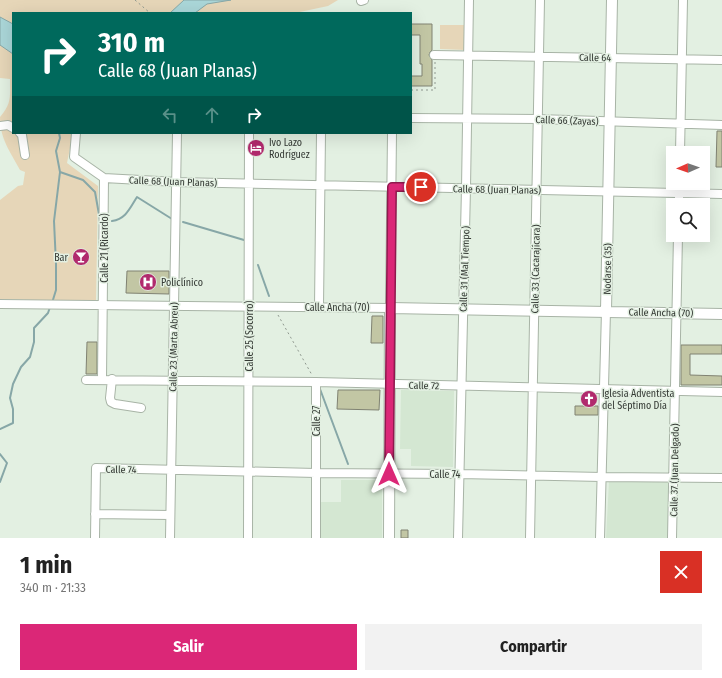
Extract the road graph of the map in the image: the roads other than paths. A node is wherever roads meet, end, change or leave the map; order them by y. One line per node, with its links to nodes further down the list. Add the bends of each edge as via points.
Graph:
1 (469, 0): 6 (street, Calle 31 (Mal Tiempo))
2 (540, 0): 7 (street, Calle 33 (Cacarajícara))
3 (612, 0): 8 (main road, Nodarse (35))
4 (684, 0): 9 (street)
5 (434, 55): 6 (street, Calle 64)
6 (468, 55): 7 (street, Calle 64); 12 (street, Calle 31 (Mal Tiempo))
7 (539, 56): 8 (street, Calle 64); 13 (street, Calle 33 (Cacarajícara))
8 (610, 58): 9 (street, Calle 64); 14 (main road, Nodarse (35))
9 (682, 59): 10 (street, Calle 64); 15 (street)
10 (722, 60)
11 (412, 118): 12 (street, Calle 66 (Zayas))
12 (467, 118): 13 (street, Calle 66 (Zayas)); 32 (street, Calle 31 (Mal Tiempo))
13 (538, 119): 14 (street, Calle 66 (Zayas)); 33 (street, Calle 33 (Cacarajícara))
14 (609, 121): 15 (street, Calle 66 (Zayas)); 34 (main road, Nodarse (35))
15 (680, 124): 17 (street, Calle 66 (Zayas)); 25 (street)
16 (0, 126): 18 (street)
17 (722, 126)
18 (12, 127)
19 (21, 134): 26 (street)
20 (76, 134): 27 (street, via 74,157)
21 (178, 134): 28 (street, Calle 23 (Marta Abreu))
22 (249, 134): 29 (street, Calle 25 (Socorro))
23 (321, 134): 30 (street)
24 (392, 134): 31 (street)
25 (680, 146)
26 (25, 155)
27 (104, 178): 28 (street, Calle 68 (Juan Planas)); 40 (street, Calle 21 (Ricardo))
28 (177, 182): 29 (street, Calle 68 (Juan Planas)); 41 (street, Calle 23 (Marta Abreu))
29 (249, 183): 30 (street, Calle 68 (Juan Planas)); 42 (street, Calle 25 (Socorro))
30 (321, 185): 31 (street, Calle 68 (Juan Planas)); 43 (street)
31 (392, 187): 32 (street, Calle 68 (Juan Planas)); 44 (street)
32 (466, 188): 33 (street, Calle 68 (Juan Planas)); 45 (street, Calle 31 (Mal Tiempo))
33 (537, 190): 34 (street, Calle 68 (Juan Planas)); 46 (street, Calle 33 (Cacarajícara))
34 (608, 191): 35 (street, Calle 68 (Juan Planas)); 47 (main road, Nodarse (35))
35 (679, 193): 36 (street, Calle 68 (Juan Planas)); 37 (street)
36 (722, 194)
37 (679, 198)
38 (678, 242): 48 (street, Calle 37 (Juan Delgado))
39 (0, 304): 40 (street, Calle Ancha (70))
40 (103, 306): 41 (street, Calle Ancha (70)); 50 (street, Calle 21 (Ricardo))
41 (174, 306): 42 (street, Calle Ancha (70)); 53 (street, Calle 23 (Marta Abreu))
42 (249, 307): 43 (street, Calle Ancha (70)); 54 (street, Calle 25 (Socorro))
43 (320, 307): 44 (street, Calle Ancha (70))
44 (390, 308): 45 (main road, Calle Ancha (70)); 56 (main road)
45 (462, 309): 46 (main road, Calle Ancha (70)); 57 (street, Calle 31 (Mal Tiempo))
46 (535, 310): 47 (main road, Calle Ancha (70)); 58 (street, Calle 33 (Cacarajícara))
47 (606, 311): 48 (main road, Calle Ancha (70)); 59 (street, Nodarse (35))
48 (677, 313): 49 (main road, Calle Ancha (70)); 60 (street, Calle 37 (Juan Delgado))
49 (722, 314)
50 (102, 379): 51 (street, Calle 72); 52 (street, Calle 72)
51 (112, 379): 53 (street, Calle 72); 62 (street, via 111,402)
52 (86, 380)
53 (173, 380): 54 (street, Calle 72); 63 (street, Calle 23 (Marta Abreu))
54 (249, 381): 55 (street, Calle 72); 64 (street, Calle 25 (Socorro))
55 (316, 382): 56 (street, Calle 72); 65 (street, Calle 27)
56 (389, 384): 57 (street, Calle 72); 66 (main road)
57 (461, 386): 58 (street, Calle 72); 67 (street, Calle 31 (Mal Tiempo))
58 (533, 388): 59 (street, Calle 72); 68 (street, Calle 33 (Cacarajícara))
59 (604, 389): 60 (street, Calle 72); 69 (street, Nodarse (35))
60 (675, 391): 61 (street, Calle 72); 70 (street, Calle 37 (Juan Delgado))
61 (722, 392)
62 (141, 408)
63 (171, 470): 64 (street, Calle 74); 72 (street, Calle 74, via 96,468); 73 (street, Calle 23 (Marta Abreu))
64 (248, 471): 65 (street, Calle 74); 76 (street, Calle 25 (Socorro))
65 (316, 473): 66 (street, Calle 74); 77 (street, Calle 27)
66 (389, 474): 67 (street, Calle 74); 78 (main road)
67 (459, 474): 68 (street, Calle 74); 79 (street, Calle 31 (Mal Tiempo))
68 (532, 475): 69 (street, Calle 74); 80 (street, Calle 33 (Cacarajícara))
69 (602, 477): 70 (street, Calle 74); 81 (street, Nodarse (35))
70 (674, 478): 71 (street, Calle 74); 82 (street, Calle 37 (Juan Delgado))
71 (722, 478)
72 (95, 514): 73 (street); 74 (street)
73 (170, 515): 75 (street, Calle 23 (Marta Abreu))
74 (95, 538)
75 (170, 538)
76 (248, 538)
77 (316, 538)
78 (388, 538)
79 (458, 538)
80 (530, 538)
81 (600, 538)
82 (672, 538)

